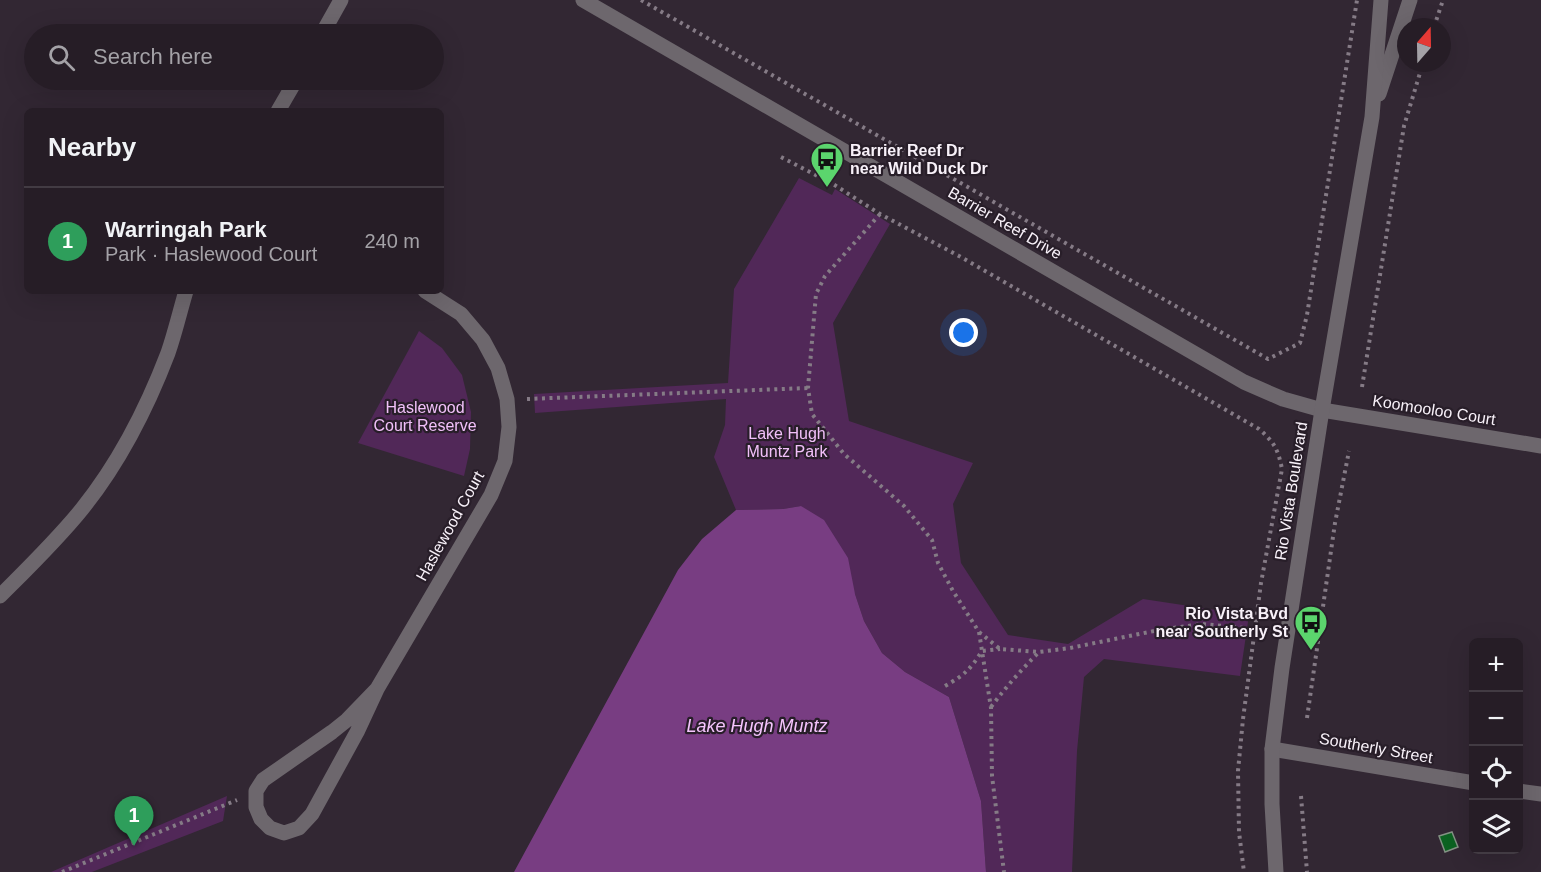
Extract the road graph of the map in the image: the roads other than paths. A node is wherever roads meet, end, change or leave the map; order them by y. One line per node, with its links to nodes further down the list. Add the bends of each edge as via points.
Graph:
1 (341, 0): 5 (street)
2 (583, 0): 11 (street, Barrier Reef Drive, via 1244,382)
3 (1381, 0): 8 (street, Rio Vista Boulevard)
4 (1410, 0): 8 (street, Rio Vista Boulevard)
5 (328, 24)
6 (290, 90): 7 (street)
7 (280, 108)
8 (1371, 117): 11 (street, Rio Vista Boulevard)
9 (185, 294): 13 (street, via 168,352 144,409 116,460 82,508)
10 (430, 294): 14 (street, Haslewood Court, via 461,314 483,340 498,368 507,399 505,461 491,495)
11 (1322, 410): 12 (street, Koomooloo Court); 15 (street, Rio Vista Boulevard)
12 (1541, 446)
13 (0, 596)
14 (377, 689): 14 (street, Haslewood Court, via 312,814 299,828 284,833 270,828 256,807 256,791 263,780 332,732)
15 (1272, 749): 16 (street, Southerly Street); 19 (street, Rio Vista Boulevard)
16 (1469, 782)
17 (1523, 792): 18 (street)
18 (1541, 794)
19 (1276, 872)

